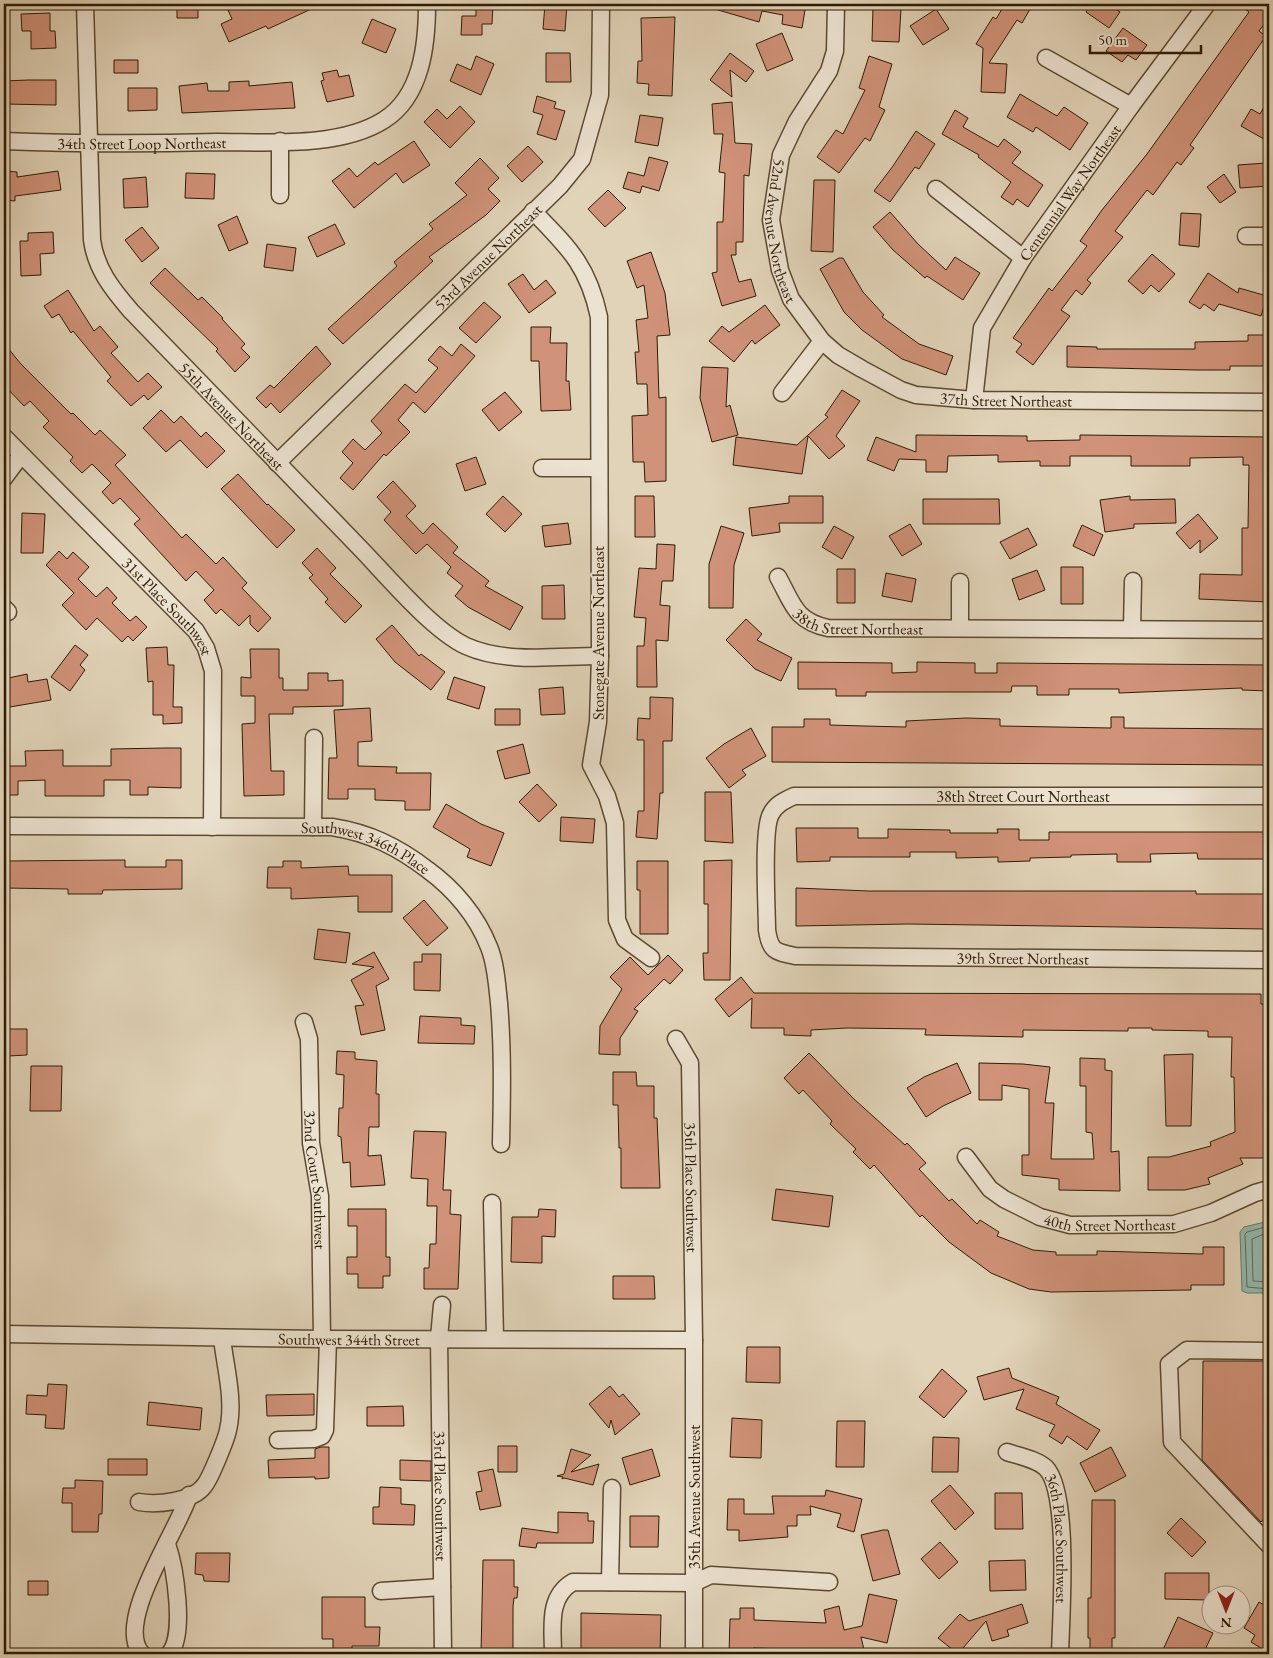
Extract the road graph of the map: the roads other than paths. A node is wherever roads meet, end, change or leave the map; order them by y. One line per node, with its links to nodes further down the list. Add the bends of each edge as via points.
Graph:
1 (85, 4): 10 (street, 55th Avenue Northeast)
2 (427, 4): 9 (street, 34th Street Loop Northeast, via 425,49 420,66 411,89 386,120 365,130 332,138)
3 (601, 4): 13 (street, 53rd Avenue Northeast, via 600,95 592,130 582,160)
4 (836, 4): 17 (street, 52nd Avenue Northeast, via 835,51 829,71 797,121 782,155 771,220 778,262 791,299)
5 (1207, 4): 7 (street, Centennial Way Northeast)
6 (1046, 58): 7 (street)
7 (1131, 106): 16 (street, Centennial Way Northeast)
8 (4, 141): 10 (street, 34th Street Loop Northeast)
9 (280, 141): 10 (street, 34th Street Loop Northeast); 12 (street)
10 (88, 145): 23 (street, 55th Avenue Northeast, via 93,248 109,285)
11 (936, 188): 16 (street)
12 (280, 195)
13 (533, 211): 23 (street, 53rd Avenue Northeast); 25 (street, Stonegate Avenue Northeast, via 562,240 585,271 596,303 600,352)
14 (1246, 236): 15 (street)
15 (1269, 236)
16 (1023, 258): 19 (street, Centennial Way Northeast, via 982,328)
17 (822, 341): 18 (street); 19 (street, 37th Street Northeast, via 838,355 901,390 916,395)
18 (782, 394)
19 (974, 400): 20 (street, 37th Street Northeast)
20 (1269, 402)
21 (4, 437): 22 (street, 31st Place Southwest)
22 (21, 455): 26 (street); 37 (street, 31st Place Southwest, via 191,626 206,648 213,671)
23 (276, 463): 33 (street, 55th Avenue Northeast, via 422,612 464,645 500,656)
24 (542, 468): 25 (street)
25 (598, 468): 33 (street, Stonegate Avenue Northeast)
26 (4, 478)
27 (778, 577): 30 (street, 38th Street Northeast, via 799,615 812,624 828,628)
28 (1133, 581): 31 (street)
29 (960, 582): 30 (street)
30 (960, 627): 31 (street, 38th Street Northeast)
31 (1132, 629): 32 (street, 38th Street Northeast)
32 (1269, 630)
33 (600, 656): 40 (street, Stonegate Avenue Northeast, via 598,722 591,765 607,796 615,823 617,920 625,939)
34 (314, 738): 38 (street)
35 (1269, 796): 39 (street, 38th Street Court Northeast, via 794,796 778,803 770,815 767,837 767,930 769,943)
36 (4, 826): 37 (street, Southwest 346th Place)
37 (212, 827): 38 (street, Southwest 346th Place)
38 (313, 827): 44 (street, Southwest 346th Place, via 357,831 406,852 446,882 479,928 489,947 497,980 502,1057)
39 (777, 953): 41 (street, 39th Street Northeast, via 794,956)
40 (651, 958)
41 (1269, 960)
42 (304, 1022): 53 (street, 32nd Court Southwest, via 309,1038 311,1143 320,1196)
43 (676, 1039): 54 (street, 35th Place Southwest, via 690,1063)
44 (501, 1144)
45 (966, 1157): 46 (street, 40th Street Northeast, via 990,1189 1004,1199 1040,1217 1070,1225 1174,1224)
46 (1269, 1189)
47 (492, 1204): 52 (street)
48 (442, 1305): 51 (street, 33rd Place Southwest)
49 (4, 1334): 50 (street, Southwest 344th Street)
50 (222, 1338): 53 (street, Southwest 344th Street); 59 (street, via 228,1389 228,1429 204,1486)
51 (440, 1338): 52 (street, Southwest 344th Street); 53 (street, Southwest 344th Street); 66 (street, 33rd Place Southwest)
52 (495, 1338): 54 (street, Southwest 344th Street)
53 (325, 1339): 56 (street, 32nd Court Southwest, via 325,1430 314,1440)
54 (694, 1340): 65 (street, 35th Avenue Southwest)
55 (1269, 1351): 62 (street, via 1187,1350 1169,1364 1172,1442)
56 (278, 1440)
57 (1007, 1452): 73 (street, 36th Place Southwest, via 1045,1467 1055,1482 1059,1497)
58 (612, 1488): 63 (street)
59 (190, 1495): 60 (street, via 160,1504); 61 (street)
60 (139, 1502)
61 (166, 1544): 68 (street, via 147,1582 136,1615 135,1637); 69 (street, via 176,1576 177,1606 176,1643)
62 (1269, 1545)
63 (610, 1582): 65 (street); 71 (street, via 573,1582 560,1594 554,1603)
64 (829, 1582): 65 (street, via 710,1575)
65 (694, 1583): 72 (street, 35th Avenue Southwest)
66 (442, 1587): 67 (street); 70 (street, 33rd Place Southwest)
67 (382, 1591)
68 (142, 1654)
69 (169, 1654)
70 (444, 1654)
71 (553, 1654)
72 (694, 1654)
73 (1060, 1654)

